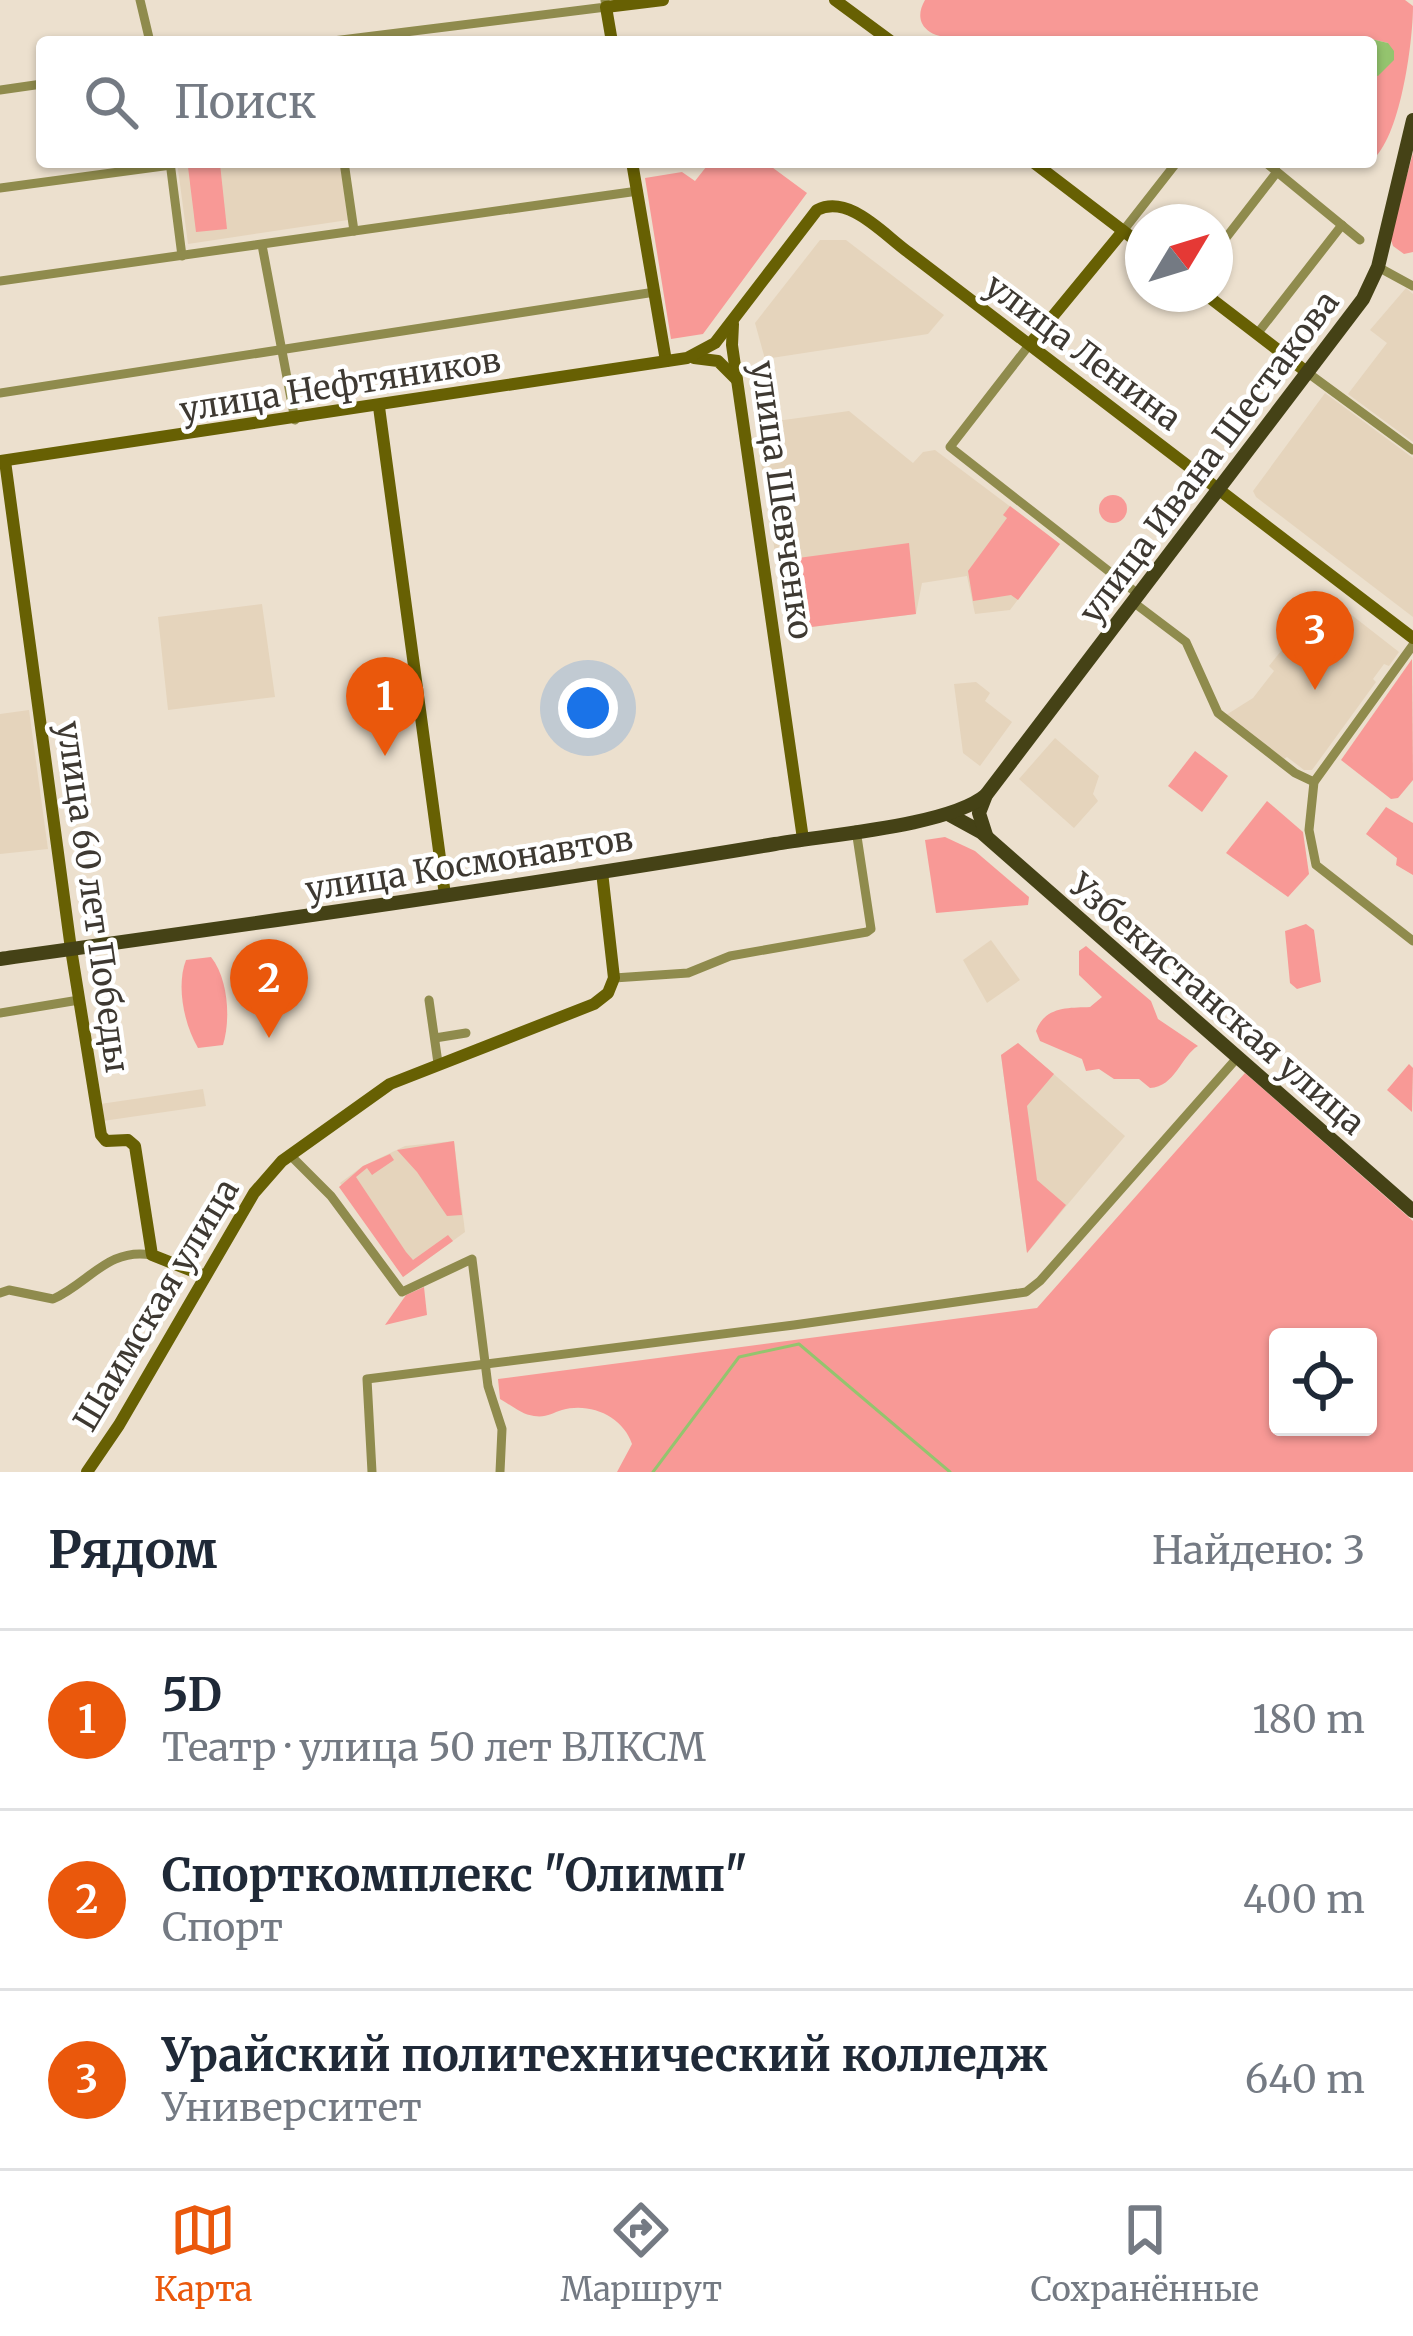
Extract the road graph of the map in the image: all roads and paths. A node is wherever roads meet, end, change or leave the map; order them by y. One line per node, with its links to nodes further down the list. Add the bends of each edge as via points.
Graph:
1 (140, 0): 5 (street)
2 (663, 0): 4 (main road)
3 (835, 0): 8 (main road)
4 (605, 4): 6 (street); 7 (main road)
5 (149, 36)
6 (371, 36)
7 (611, 36)
8 (884, 36)
9 (36, 85): 10 (street)
10 (0, 90)
11 (1413, 120): 30 (main road, улица Ивана Шестакова)
12 (137, 168): 20 (street)
13 (172, 168): 29 (street)
14 (345, 168): 25 (street)
15 (633, 168): 21 (main road)
16 (1041, 168): 26 (main road)
17 (1172, 168): 26 (street)
18 (1272, 168): 19 (street)
19 (1277, 172): 23 (street); 24 (street)
20 (0, 188)
21 (638, 191): 25 (street); 33 (main road)
22 (831, 204): 35 (main road, улица Шевченко, via 812,217); 37 (main road, улица Ленина, via 853,211)
23 (1342, 225): 27 (street); 36 (street)
24 (1233, 229)
25 (353, 231): 28 (street)
26 (1123, 231): 37 (main road)
27 (1360, 240)
28 (262, 245): 29 (street); 38 (street)
29 (182, 256): 31 (street)
30 (1378, 267): 32 (street); 41 (main road, улица Ивана Шестакова)
31 (0, 281)
32 (1413, 286)
33 (655, 292): 38 (street); 40 (main road)
34 (1228, 312): 36 (main road)
35 (735, 318): 39 (main road, улица Нефтяников, via 712,346); 42 (main road, улица Шевченко)
36 (1257, 334): 41 (main road)
37 (1030, 344): 48 (main road, улица Ленина); 49 (street, via 950,447)
38 (283, 351): 43 (street); 45 (street)
39 (687, 358): 40 (main road, улица Нефтяников); 42 (main road, via 718,361)
40 (666, 362): 44 (main road, улица Нефтяников)
41 (1308, 373): 46 (street); 48 (main road, улица Ивана Шестакова)
42 (738, 381): 56 (main road, улица Шевченко)
43 (0, 393)
44 (379, 407): 45 (main road, улица Нефтяников); 58 (main road)
45 (295, 419): 47 (main road, улица Нефтяников)
46 (1413, 450)
47 (3, 461): 60 (main road, улица 60 лет Победы)
48 (1219, 489): 49 (main road, улица Ивана Шестакова); 50 (main road, улица Ленина)
49 (1136, 598): 51 (street, via 1186,642 1220,715); 52 (main road, улица Ивана Шестакова)
50 (1413, 642): 51 (street)
51 (1314, 782): 59 (street, via 1309,830 1316,866)
52 (986, 795): 53 (main road, улица Космонавтов); 55 (main road, via 979,813)
53 (945, 814): 54 (main road, улица Космонавтов); 55 (main road, Узбекистанская улица)
54 (856, 830): 56 (main road, улица Космонавтов); 62 (street, via 872,929 730,956 688,973)
55 (986, 836): 68 (main road, Узбекистанская улица)
56 (803, 839): 57 (main road, улица Космонавтов)
57 (602, 872): 58 (main road, улица Космонавтов); 62 (main road)
58 (445, 895): 60 (main road, улица Космонавтов)
59 (1413, 941)
60 (71, 949): 61 (main road, улица Космонавтов); 63 (main road, улица 60 лет Победы)
61 (0, 959)
62 (614, 978): 69 (main road, Шаимская улица, via 594,1004)
63 (79, 1000): 65 (street); 72 (main road, улица 60 лет Победы, via 101,1135 135,1146)
64 (429, 1000): 67 (street)
65 (0, 1013)
66 (466, 1034): 67 (street)
67 (434, 1037): 69 (street)
68 (1237, 1058): 71 (main road, Узбекистанская улица); 75 (street, via 1026,1292)
69 (438, 1063): 70 (main road, Шаимская улица, via 382,1089)
70 (290, 1155): 73 (main road, Шаимская улица, via 261,1183); 75 (street, via 402,1292 472,1259)
71 (1413, 1211)
72 (152, 1255): 73 (main road); 74 (street, via 112,1259 53,1299)
73 (205, 1276): 76 (main road, Шаимская улица)
74 (0, 1293)
75 (485, 1366): 77 (street, via 367,1379); 78 (street, via 502,1429)
76 (87, 1472)
77 (372, 1472)
78 (500, 1472)

